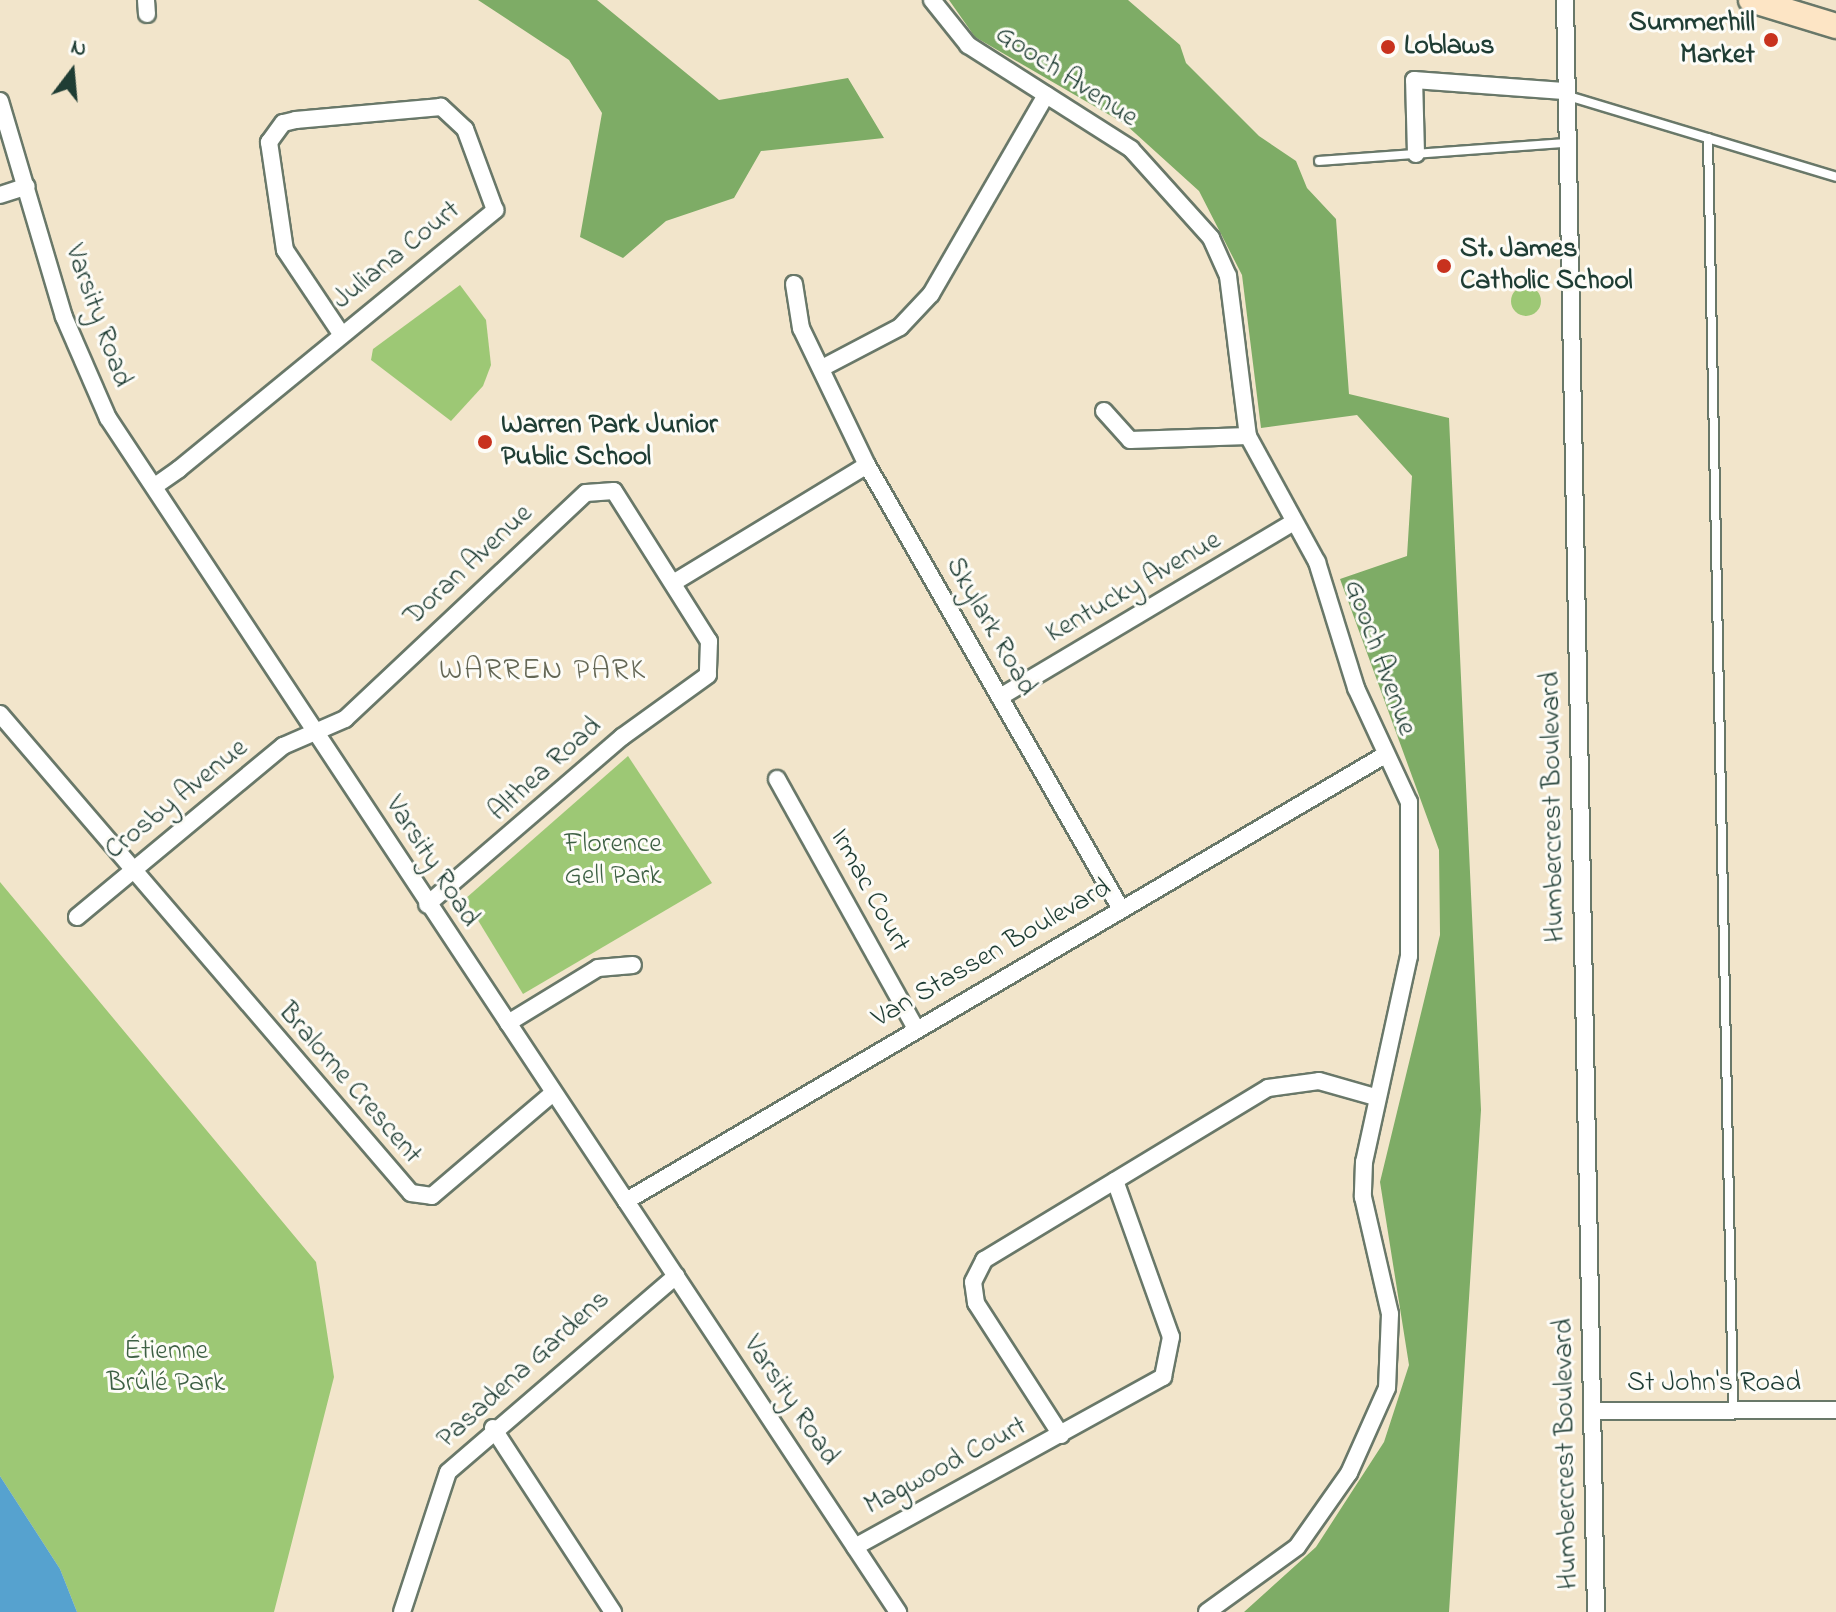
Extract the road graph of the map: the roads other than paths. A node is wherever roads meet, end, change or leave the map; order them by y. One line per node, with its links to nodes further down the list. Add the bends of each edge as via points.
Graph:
1 (932, 0): 6 (street, Gooch Avenue, via 968,45)
2 (1565, 0): 5 (street, Humbercrest Boulevard)
3 (1751, 0): 4 (main road)
4 (1836, 26)
5 (1564, 93): 8 (lane); 9 (street, Humbercrest Boulevard); 10 (street, via 1414,80)
6 (1046, 95): 17 (street, via 931,294 900,327); 19 (street, Gooch Avenue, via 1131,149 1211,238 1228,276)
7 (0, 101): 13 (street, Varsity Road)
8 (1708, 138): 12 (lane); 41 (lane)
9 (1565, 143): 10 (lane); 43 (street, Humbercrest Boulevard)
10 (1416, 154): 11 (lane)
11 (1319, 161)
12 (1836, 177)
13 (27, 186): 14 (street); 21 (street, Varsity Road, via 93,390)
14 (0, 195)
15 (794, 284): 17 (street, Skylark Road, via 794,305)
16 (342, 335): 16 (street, Juliana Court, via 285,250 269,142 283,123 296,120 441,107 465,129 495,210); 21 (street, Juliana Court)
17 (822, 368): 20 (street, Skylark Road)
18 (1104, 411): 19 (street, via 1130,440)
19 (1248, 436): 22 (street, Gooch Avenue)
20 (867, 465): 23 (street); 24 (street, Skylark Road)
21 (155, 486): 26 (street, Varsity Road)
22 (1294, 522): 24 (street, Kentucky Avenue); 27 (street, Gooch Avenue, via 1317,562 1356,688)
23 (673, 583): 26 (street, Doran Avenue, via 621,497 590,491 345,719); 30 (street, Althea Road, via 711,646 705,680 622,737)
24 (1000, 697): 31 (street, Skylark Road)
25 (0, 714): 29 (street, Bralorne Crescent)
26 (315, 731): 29 (street, Crosby Avenue, via 283,746); 30 (street, Varsity Road)
27 (1385, 755): 31 (street, Van Stassen Boulevard); 37 (street, Gooch Avenue, via 1409,802 1413,860 1409,956)
28 (777, 779): 35 (street, Irmac Court)
29 (134, 869): 32 (street, Crosby Avenue); 36 (street, Bralorne Crescent, via 411,1193 432,1196)
30 (427, 905): 34 (street, Varsity Road)
31 (1121, 909): 35 (street, Van Stassen Boulevard)
32 (77, 917)
33 (633, 965): 34 (street, via 598,968)
34 (508, 1023): 36 (street, Varsity Road)
35 (916, 1029): 39 (street, Van Stassen Boulevard)
36 (552, 1094): 39 (street, Varsity Road)
37 (1375, 1097): 38 (street, Magwood Court, via 1319,1081 1283,1082); 50 (street, Gooch Avenue, via 1363,1197 1390,1314 1387,1388 1326,1510 1280,1565)
38 (1115, 1181): 45 (street, Magwood Court, via 1171,1337 1170,1361 1151,1389); 45 (street, Magwood Court, via 988,1256 974,1277 976,1303)
39 (626, 1201): 40 (street, Varsity Road)
40 (676, 1276): 44 (street, Pasadena Gardens); 46 (street, Varsity Road)
41 (1733, 1410): 42 (street, St John's Road); 43 (street, St John's Road)
42 (1836, 1410)
43 (1593, 1411): 51 (street, Humbercrest Boulevard)
44 (493, 1428): 47 (street, Pasadena Gardens, via 448,1472); 48 (street)
45 (1061, 1435): 46 (street, Magwood Court, via 962,1482)
46 (855, 1547): 49 (street, Varsity Road)
47 (402, 1612)
48 (613, 1612)
49 (898, 1612)
50 (1207, 1612)
51 (1596, 1612)

